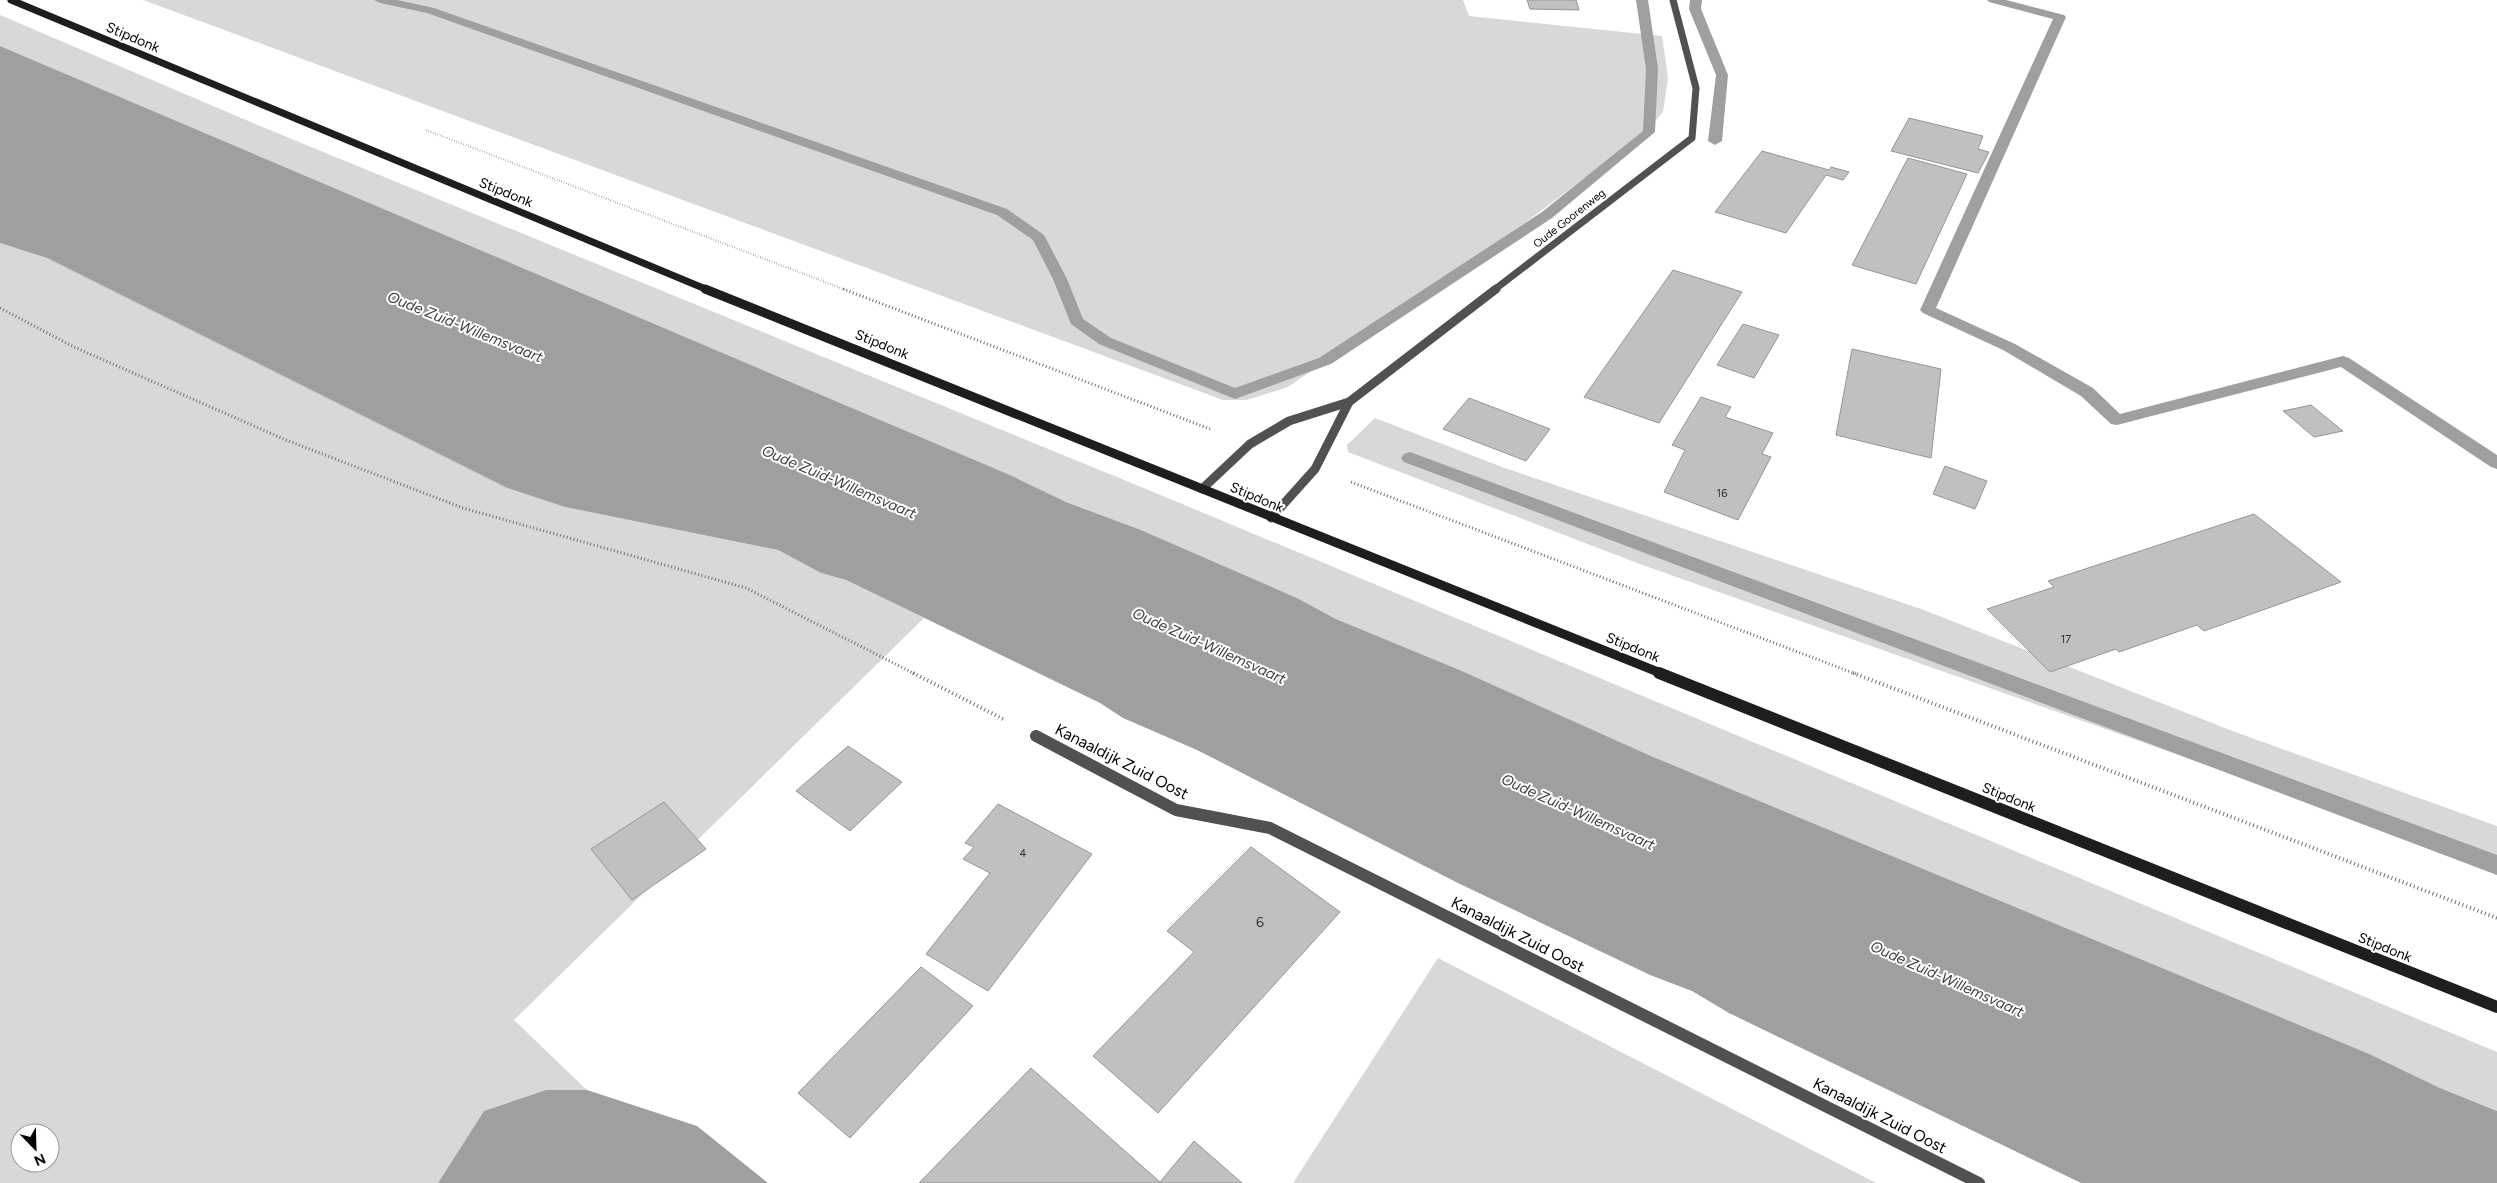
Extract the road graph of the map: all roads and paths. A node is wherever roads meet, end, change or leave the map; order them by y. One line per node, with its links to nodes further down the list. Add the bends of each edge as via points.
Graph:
1 (11, 0): 8 (main road, Stipdonk, via 318,131)
2 (1673, 0): 5 (street, Oude Goorenweg, via 1696,88 1692,138)
3 (423, 128): 6 (path)
4 (0, 308): 10 (path, via 74,347 286,440 463,508 746,588)
5 (1349, 402): 6 (street, Oude Goorenweg, via 1289,420); 7 (street, Oude Goorenweg)
6 (1250, 444): 8 (street, Oude Goorenweg)
7 (1315, 469): 9 (street, Oude Goorenweg); 11 (path)
8 (1202, 489): 9 (main road, Stipdonk)
9 (1271, 518): 12 (main road, Stipdonk)
10 (1036, 736): 13 (street, Kanaaldijk Zuid Oost, via 1176,810 1270,828)
11 (2497, 918)
12 (2497, 1007)
13 (1979, 1183)

